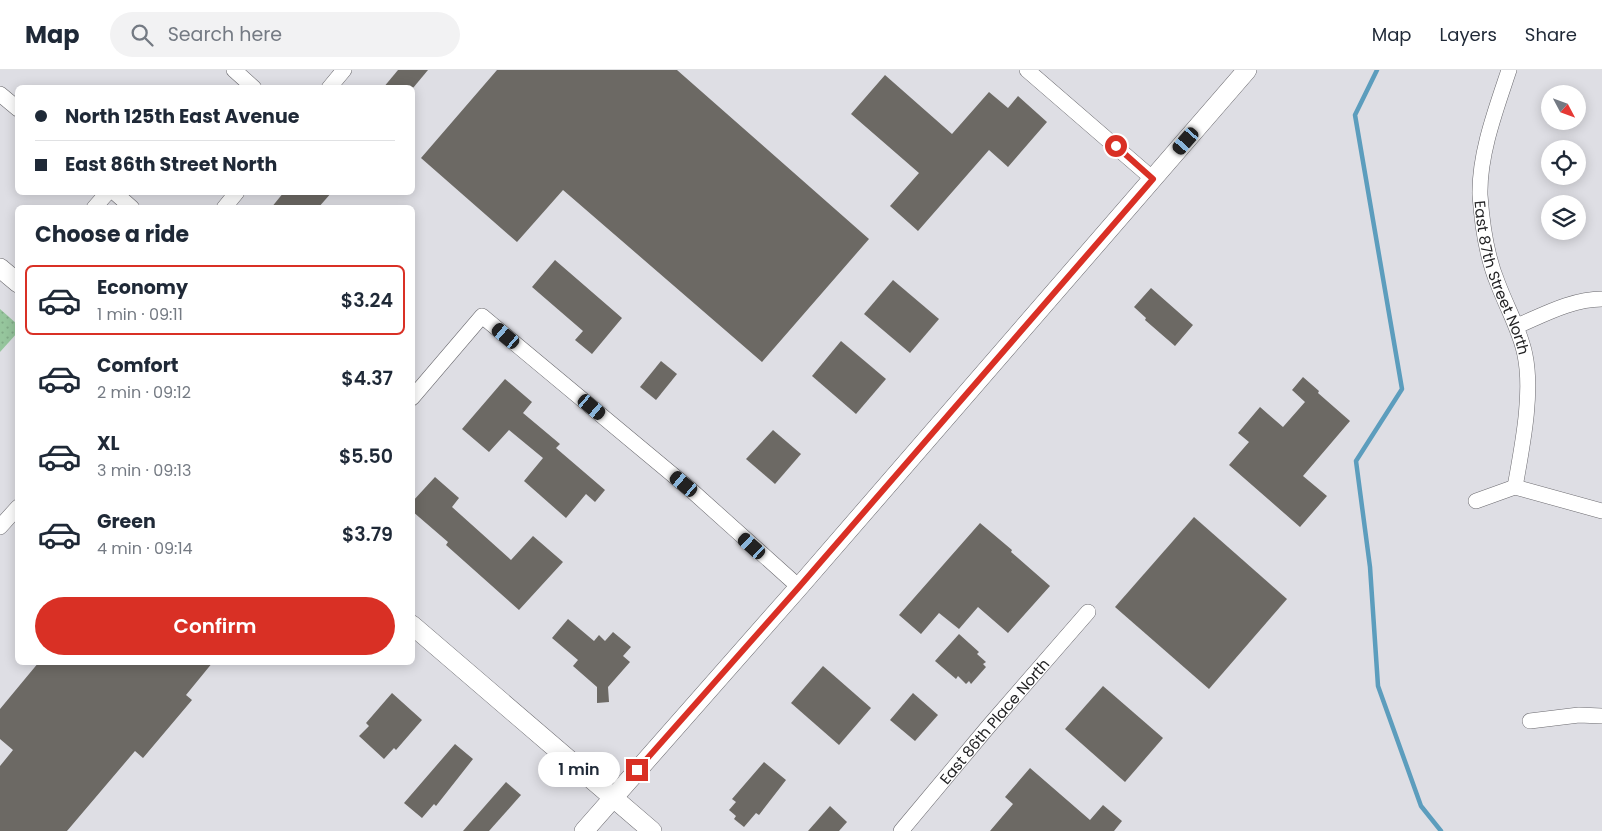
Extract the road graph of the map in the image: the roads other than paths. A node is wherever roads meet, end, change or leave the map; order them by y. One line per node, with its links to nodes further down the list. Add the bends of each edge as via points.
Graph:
1 (234, 70): 6 (street)
2 (344, 70): 7 (street)
3 (1027, 70): 10 (street)
4 (1247, 70): 10 (main road)
5 (1508, 70): 20 (street, East 87th Street North, via 1486,144 1480,193 1490,261)
6 (251, 85)
7 (332, 85)
8 (0, 94): 9 (street)
9 (15, 106)
10 (1153, 179): 27 (main road)
11 (105, 195): 14 (street)
12 (117, 195): 15 (street)
13 (235, 195): 16 (street)
14 (97, 205)
15 (129, 205)
16 (227, 205)
17 (0, 268): 18 (main road)
18 (15, 280)
19 (1602, 299): 20 (street, via 1560,308)
20 (1517, 326): 22 (street, East 87th Street North, via 1525,353 1528,397)
21 (415, 394): 27 (street, via 482,316 691,490)
22 (1515, 486): 23 (street); 25 (street)
23 (1476, 501)
24 (15, 510): 26 (street)
25 (1602, 512)
26 (0, 527)
27 (799, 587): 32 (main road)
28 (1088, 612): 35 (street, East 86th Place North)
29 (415, 628): 32 (main road)
30 (1602, 716): 31 (street, via 1579,715)
31 (1530, 721)
32 (613, 798): 33 (main road); 34 (main road)
33 (584, 831)
34 (652, 831)
35 (900, 831)

